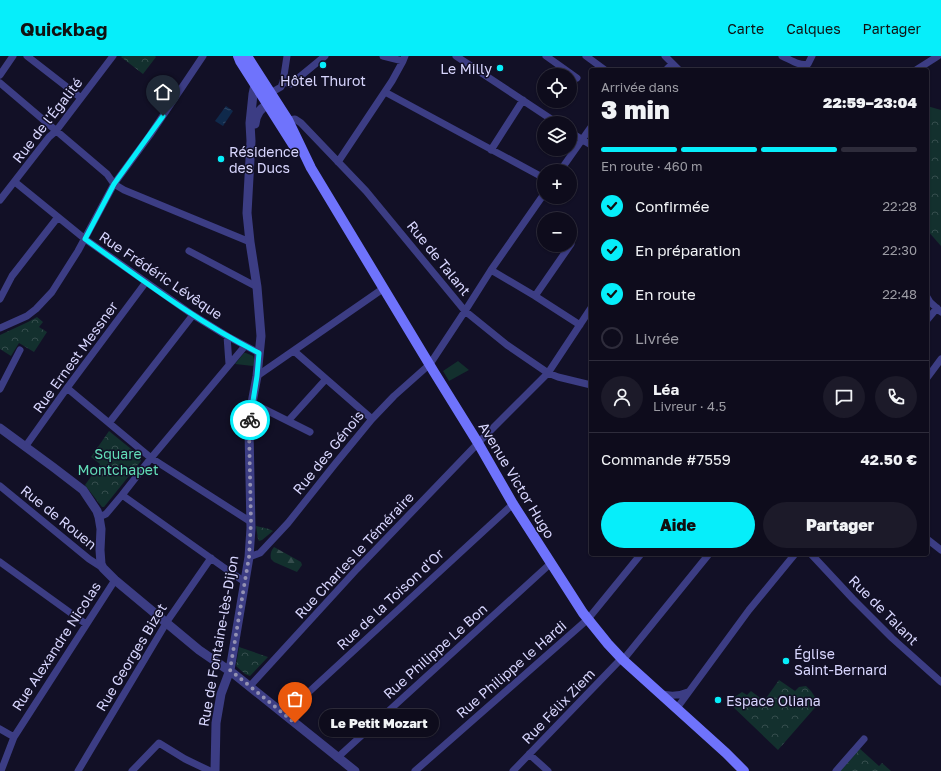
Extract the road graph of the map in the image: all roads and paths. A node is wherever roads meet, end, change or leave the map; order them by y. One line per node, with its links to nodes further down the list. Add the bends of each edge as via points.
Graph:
1 (13, 56): 25 (street)
2 (27, 56): 30 (street)
3 (103, 56): 17 (street)
4 (202, 56): 48 (street)
5 (239, 56): 28 (main road, Avenue Victor Hugo); 31 (main road)
6 (247, 56): 31 (main road, Avenue Victor Hugo)
7 (287, 56): 26 (street)
8 (325, 56): 26 (street, via 291,84)
9 (383, 56): 18 (street)
10 (456, 56): 32 (street)
11 (546, 56): 20 (street)
12 (586, 56): 21 (street)
13 (665, 56): 19 (street)
14 (782, 56): 15 (street, via 803,65 808,64)
15 (812, 56)
16 (938, 56): 24 (street)
17 (111, 59): 30 (street, Rue de l'Égalité)
18 (404, 59): 29 (street)
19 (672, 64): 22 (street); 23 (street)
20 (563, 68)
21 (602, 68)
22 (668, 68)
23 (677, 68)
24 (919, 68)
25 (0, 75)
26 (282, 82): 31 (street, via 281,87)
27 (0, 83): 37 (street)
28 (255, 85): 31 (main road, Avenue Victor Hugo); 33 (street, Rue de Fontaine-lès-Dijon)
29 (385, 92): 42 (street); 43 (street)
30 (81, 98): 37 (street, Rue de l'Égalité)
31 (268, 98): 33 (street, via 256,102); 35 (main road, Avenue Victor Hugo); 40 (street, Rue de Fontaine-lès-Dijon, via 256,117); 45 (main road, Avenue Victor Hugo, via 303,159)
32 (523, 100): 34 (street); 42 (street)
33 (252, 112): 40 (street, Rue de Fontaine-lès-Dijon)
34 (547, 116)
35 (284, 118): 43 (street, Rue de Talant, via 301,123); 45 (main road, Avenue Victor Hugo)
36 (589, 130): 39 (street)
37 (56, 131): 47 (street, Rue de l'Égalité); 48 (street)
38 (577, 137): 39 (street)
39 (582, 140): 41 (street); 44 (street)
40 (251, 141): 53 (street, Rue de Fontaine-lès-Dijon, via 247,213)
41 (589, 144)
42 (491, 150): 46 (street)
43 (338, 162): 65 (street, Rue de Talant, via 366,191)
44 (565, 164)
45 (311, 168): 59 (main road, Avenue Victor Hugo)
46 (537, 174)
47 (15, 182): 49 (street, Rue de l'Égalité); 51 (street, Rue Frédéric Lévêque)
48 (114, 184): 52 (street); 53 (street)
49 (0, 200)
50 (537, 204): 56 (street, Rue des Génois)
51 (58, 217): 52 (street, Rue Frédéric Lévêque); 61 (street, via 12,276)
52 (85, 239): 57 (street, Rue Frédéric Lévêque); 69 (street, via 52,292 27,316)
53 (250, 242): 58 (street, Rue de Fontaine-lès-Dijon)
54 (189, 251): 58 (street)
55 (565, 252): 60 (street)
56 (491, 270): 60 (street); 65 (street, Rue des Génois)
57 (146, 282): 66 (street, Rue Frédéric Lévêque); 83 (street, Rue Ernest Messner)
58 (257, 287): 74 (street, Rue de Fontaine-lès-Dijon, via 261,336)
59 (384, 288): 73 (street); 77 (main road, Avenue Victor Hugo)
60 (535, 296): 68 (street)
61 (0, 299)
62 (929, 300): 63 (street)
63 (939, 310): 67 (street)
64 (589, 311): 68 (street, Rue Charles le Téméraire)
65 (465, 312): 77 (street, Rue des Génois); 78 (street, Rue de Talant)
66 (193, 315): 70 (street, Rue Frédéric Lévêque); 88 (street)
67 (929, 318)
68 (580, 325): 78 (street, Rue Charles le Téméraire)
69 (0, 328)
70 (227, 336): 71 (street, Rue Frédéric Lévêque); 76 (street)
71 (245, 346): 74 (street, Rue Frédéric Lévêque); 76 (street)
72 (20, 350): 84 (street)
73 (294, 351): 80 (street); 81 (street)
74 (259, 353): 80 (street, Rue de Fontaine-lès-Dijon)
75 (941, 359): 79 (street)
76 (229, 364): 93 (street)
77 (430, 364): 86 (street, Rue des Génois); 91 (main road, Avenue Victor Hugo)
78 (548, 373): 82 (street, Rue de Talant); 91 (street, Rue Charles le Téméraire)
79 (929, 375)
80 (257, 376): 85 (street, Rue de Fontaine-lès-Dijon)
81 (326, 380): 86 (street); 87 (street)
82 (589, 385)
83 (67, 388): 88 (street); 92 (street, Rue Ernest Messner)
84 (0, 390)
85 (252, 403): 87 (street); 98 (street, Rue de Fontaine-lès-Dijon, via 249,430)
86 (372, 419): 105 (street, Rue des Génois, via 288,523 260,553)
87 (288, 421): 90 (street)
88 (109, 423): 93 (street)
89 (0, 428): 92 (street)
90 (310, 432)
91 (478, 443): 96 (main road, Avenue Victor Hugo); 118 (street, Rue Charles le Téméraire)
92 (25, 447): 97 (street, via 83,490)
93 (151, 458): 95 (street); 98 (street)
94 (0, 486): 109 (street, Rue de Rouen, via 88,559)
95 (122, 495): 97 (street, via 106,514); 106 (street)
96 (513, 504): 108 (main road, Avenue Victor Hugo); 122 (street, Rue de la Toison d'Or)
97 (99, 517): 109 (street, via 100,560)
98 (251, 522): 105 (street, Rue de Fontaine-lès-Dijon)
99 (929, 541): 100 (street)
100 (941, 550)
101 (639, 556): 112 (street, Rue Philippe le Hardi)
102 (707, 556): 115 (street, Rue Félix Ziem)
103 (793, 556): 119 (street)
104 (813, 556): 117 (street, Rue de Talant, via 852,599)
105 (249, 557): 111 (street, Rue de Fontaine-lès-Dijon)
106 (211, 558): 111 (street); 113 (street, Rue Georges Bizet)
107 (0, 562): 114 (street)
108 (551, 563): 112 (main road, Avenue Victor Hugo); 127 (street, Rue Philippe Le Bon)
109 (103, 568): 110 (street)
110 (115, 580): 113 (street); 114 (street, Rue Alexandre Nicolas)
111 (245, 581): 116 (street, Rue de Fontaine-lès-Dijon)
112 (588, 619): 115 (main road, Avenue Victor Hugo); 133 (street, Rue Philippe le Hardi)
113 (166, 623): 116 (street, via 199,650); 130 (street, Rue Georges Bizet)
114 (86, 624): 124 (street, Rue Alexandre Nicolas)
115 (623, 660): 120 (main road, Avenue Victor Hugo); 126 (street, Rue Félix Ziem, via 619,661)
116 (230, 670): 118 (street); 128 (street, Rue de Fontaine-lès-Dijon, via 221,694 216,722)
117 (941, 682)
118 (250, 686): 122 (street)
119 (688, 692): 120 (street, via 675,696); 121 (street)
120 (662, 694): 121 (main road, Avenue Victor Hugo)
121 (677, 708): 136 (main road, Avenue Victor Hugo)
122 (285, 714): 127 (street)
123 (0, 729): 124 (street)
124 (14, 737): 129 (street, Rue Alexandre Nicolas)
125 (864, 739): 137 (street)
126 (529, 754): 134 (street, Rue Félix Ziem); 135 (street)
127 (338, 758): 132 (street)
128 (215, 770): 131 (street, via 186,759 159,743)
129 (1, 771)
130 (78, 771)
131 (132, 771)
132 (355, 771)
133 (415, 771)
134 (513, 771)
135 (548, 771)
136 (744, 771)
137 (836, 771)

